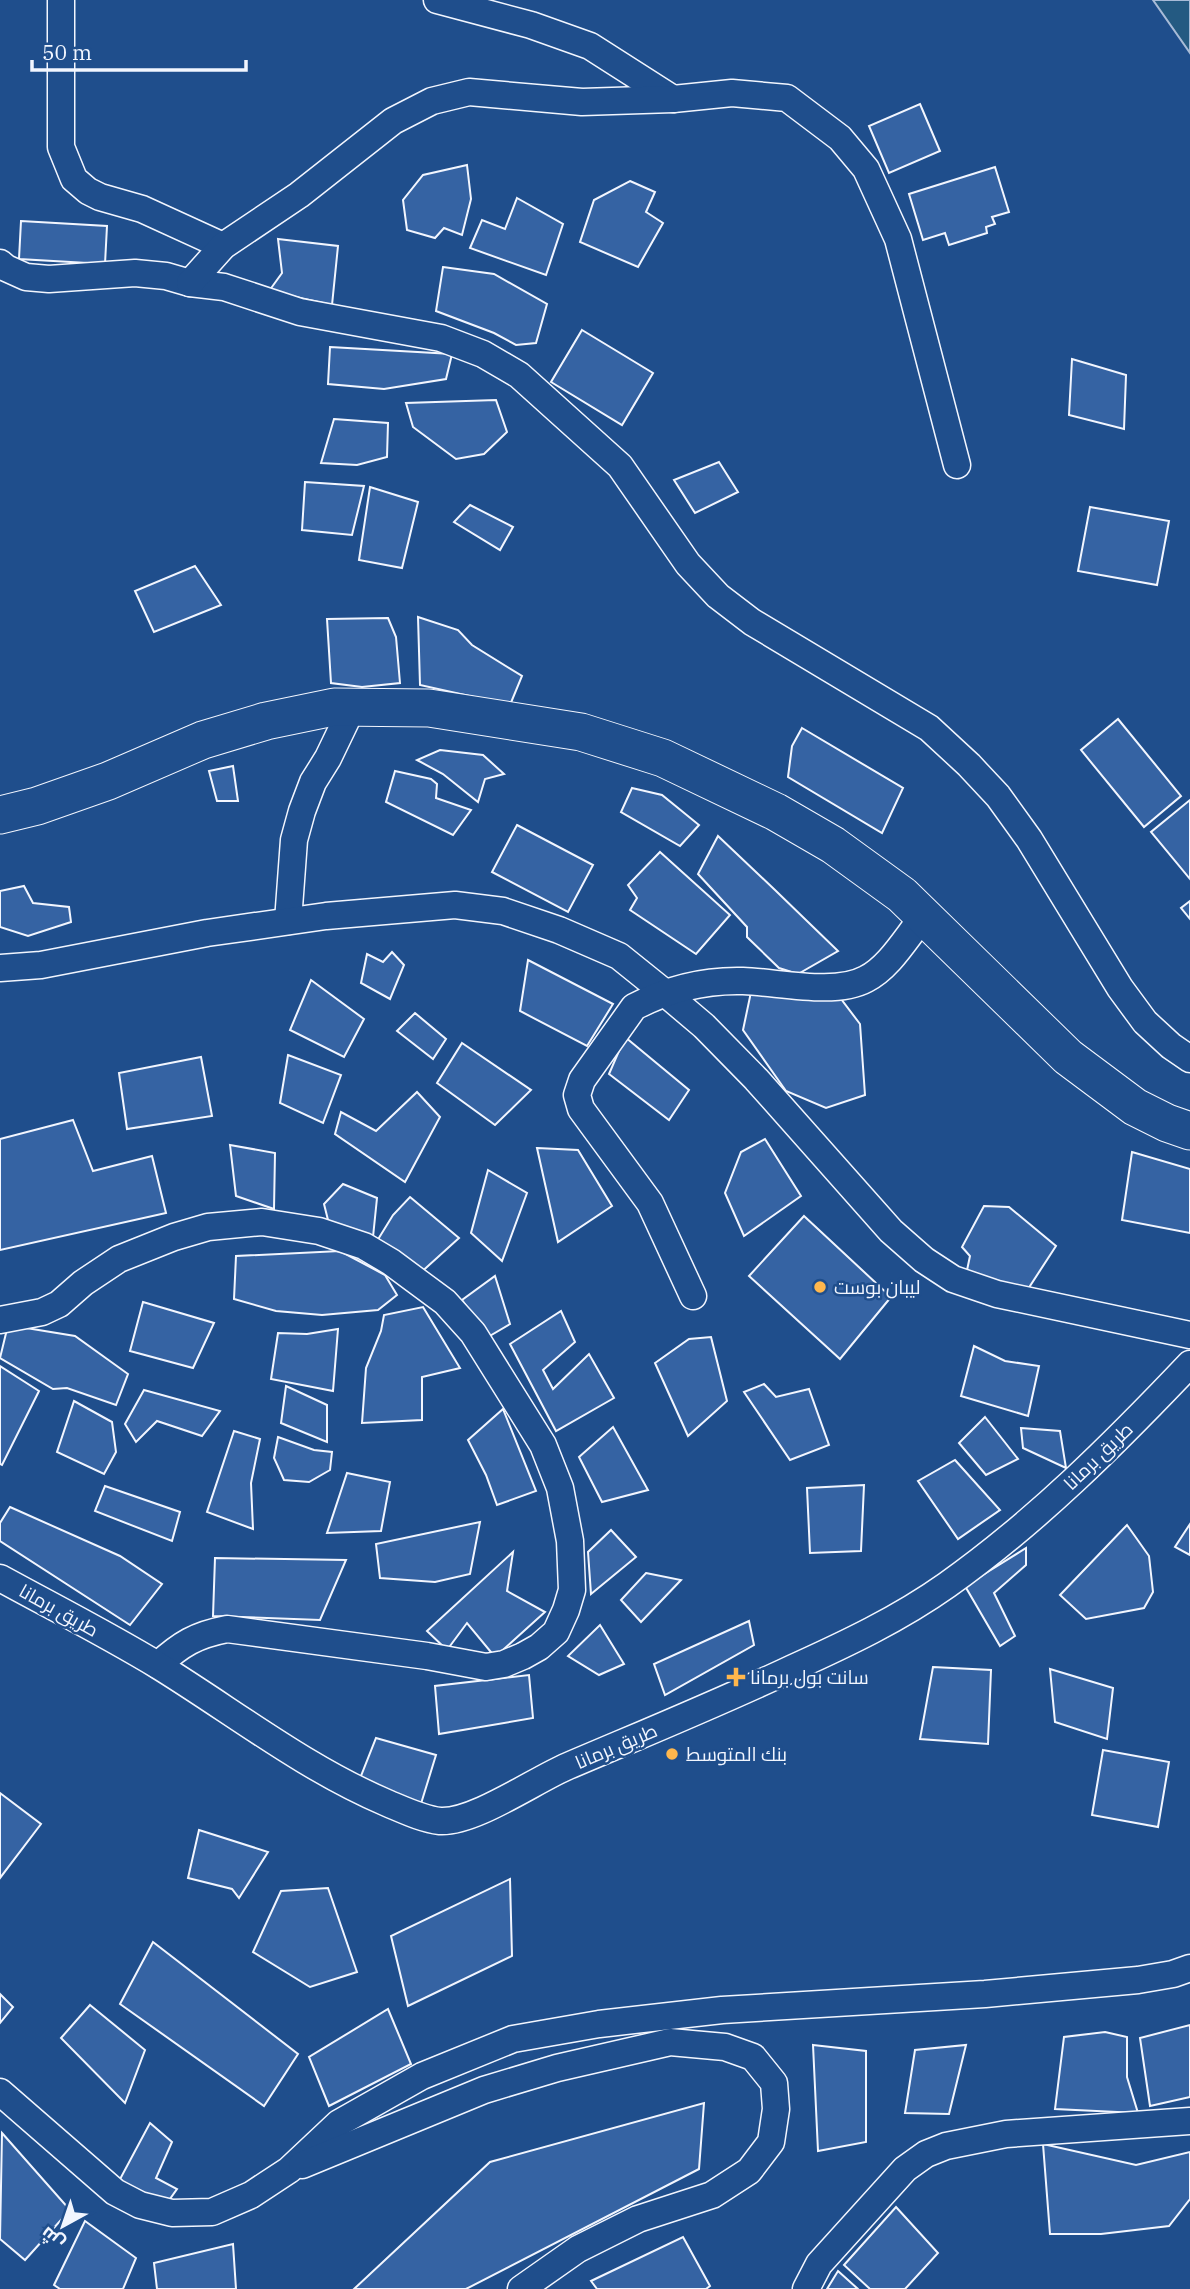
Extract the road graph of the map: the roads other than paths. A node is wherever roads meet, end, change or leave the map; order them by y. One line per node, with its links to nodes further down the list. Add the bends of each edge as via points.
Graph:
1 (61, 0): 4 (street, via 61,147 74,179 100,197 142,209)
2 (437, 0): 3 (street, via 590,46)
3 (673, 99): 4 (street, via 582,102 469,92 432,101 393,121 299,195); 7 (street, via 732,93 788,98 840,138 866,169 898,239)
4 (223, 246): 6 (street)
5 (0, 263): 6 (street, via 26,276 49,279 135,273)
6 (190, 283): 14 (street, via 224,287 323,318 441,338 483,354 519,375 620,466 688,564 718,596 752,622 929,728 969,765 999,796 1029,839 1145,1022)
7 (957, 465)
8 (353, 706): 9 (main road, via 267,721 203,740 108,781); 10 (main road, via 429,708 581,732 663,758 833,845); 11 (street, via 302,811 294,840)
9 (0, 816)
10 (924, 916): 13 (street, via 881,968 853,984 701,982); 15 (main road, via 1069,1057 1135,1107)
11 (288, 922): 12 (street, via 41,965); 13 (street, via 455,905 503,911 619,956)
12 (0, 968)
13 (665, 993): 16 (street, via 634,1007 582,1080 577,1095 587,1120 650,1203); 18 (street, via 756,1079 891,1231 953,1279 997,1294)
14 (1190, 1059)
15 (1190, 1131)
16 (692, 1296)
17 (0, 1320): 21 (street, via 42,1312 119,1259 197,1230 262,1222 319,1231 364,1246 445,1302 473,1332 543,1446 560,1488 570,1541 572,1590 556,1632 540,1647 486,1667 227,1629 201,1634)
18 (1190, 1335)
19 (1190, 1364): 21 (street, طريق برمانا, via 1044,1508 944,1587 863,1636 544,1776 476,1813 442,1821 361,1792 308,1763)
20 (0, 1578): 21 (street, طريق برمانا)
21 (158, 1665)
22 (1190, 1968): 25 (street, via 1138,1980 985,1994 708,2012 513,2039 422,2076 339,2123)
23 (0, 2092): 25 (street, via 115,2192 140,2205 172,2213 212,2212 251,2195)
24 (1190, 2121): 27 (street, via 1006,2134 926,2154 905,2169 819,2264)
25 (289, 2170): 26 (street, via 484,2090 557,2068 670,2042 725,2047 753,2057 774,2083 776,2109 771,2142 749,2171 712,2195 638,2219 578,2249)
26 (521, 2289)
27 (806, 2289)

